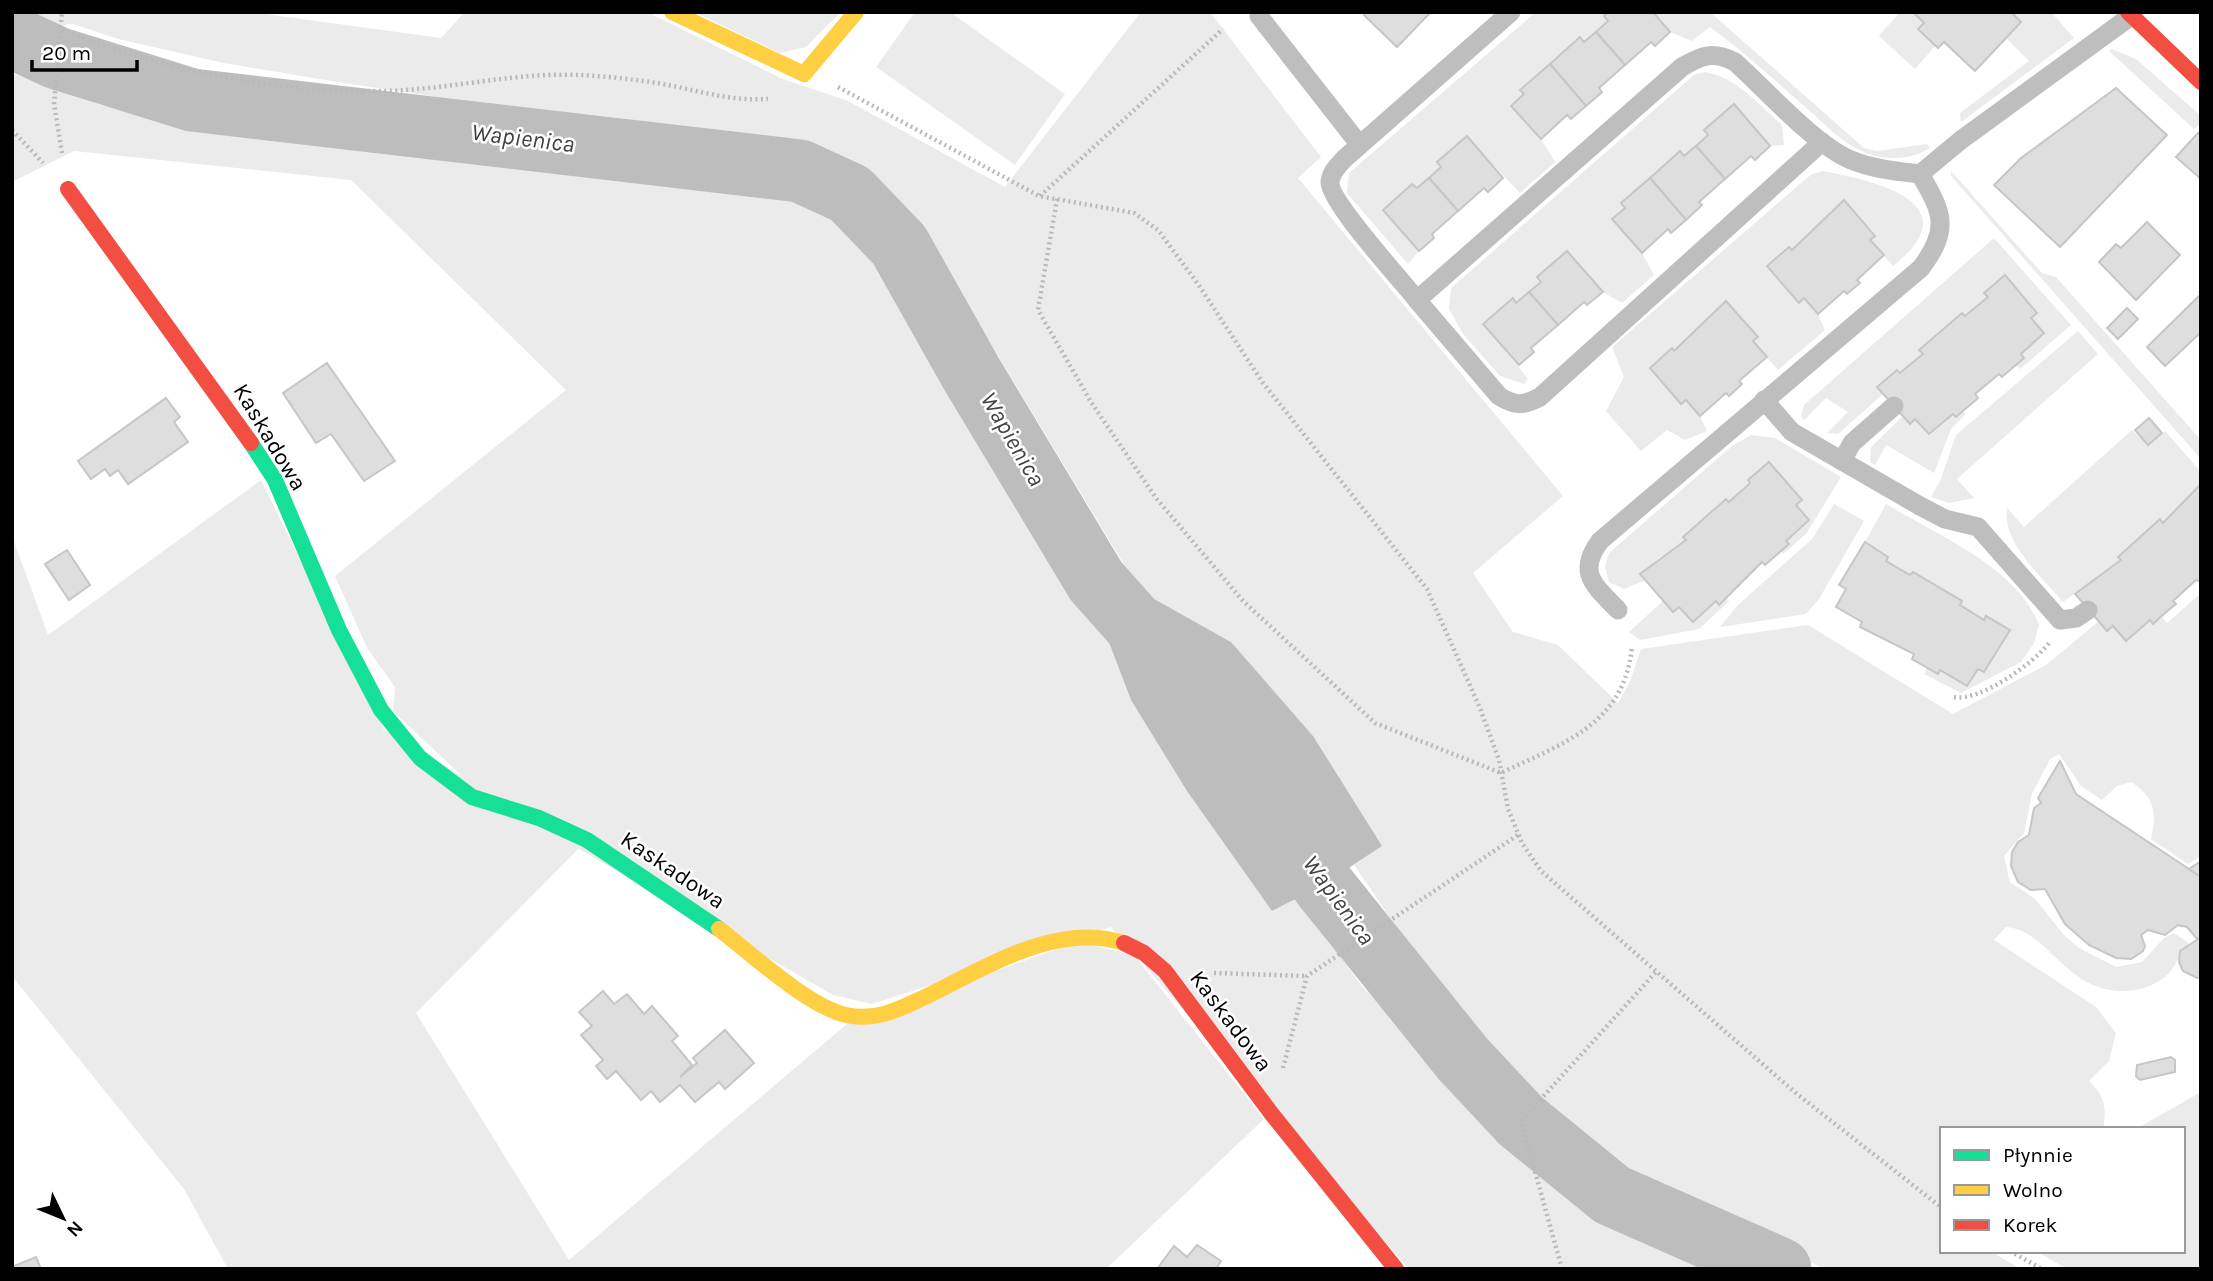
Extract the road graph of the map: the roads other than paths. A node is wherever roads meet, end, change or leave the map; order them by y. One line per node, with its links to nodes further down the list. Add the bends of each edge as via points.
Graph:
1 (672, 12): 2 (street, via 804,74)
2 (856, 12)
3 (1511, 12): 8 (lane)
4 (2130, 14): 6 (street); 9 (lane)
5 (1259, 16): 8 (lane)
6 (2201, 82)
7 (1822, 142): 9 (lane, via 1848,159); 11 (lane, via 1735,62 1719,54 1703,55 1682,67); 11 (lane, via 1525,405 1511,404 1499,396)
8 (1359, 145): 11 (lane, via 1334,170 1331,191)
9 (1920, 174): 12 (lane, via 1938,204 1942,229 1936,248 1921,268)
10 (68, 189): 17 (street, Kaskadowa, via 228,407 275,480 339,630 381,709 420,758 472,796 587,840 700,915 821,1006 846,1015 870,1017 893,1012 1052,940 1111,938 1152,957)
11 (1417, 300)
12 (1764, 400): 14 (lane, via 1792,432); 15 (lane, via 1589,555 1587,571)
13 (1894, 406): 14 (lane, via 1852,443)
14 (1842, 461): 16 (lane, via 1945,519 1978,527 2060,620)
15 (1618, 610)
16 (2088, 610)
17 (1396, 1269)

